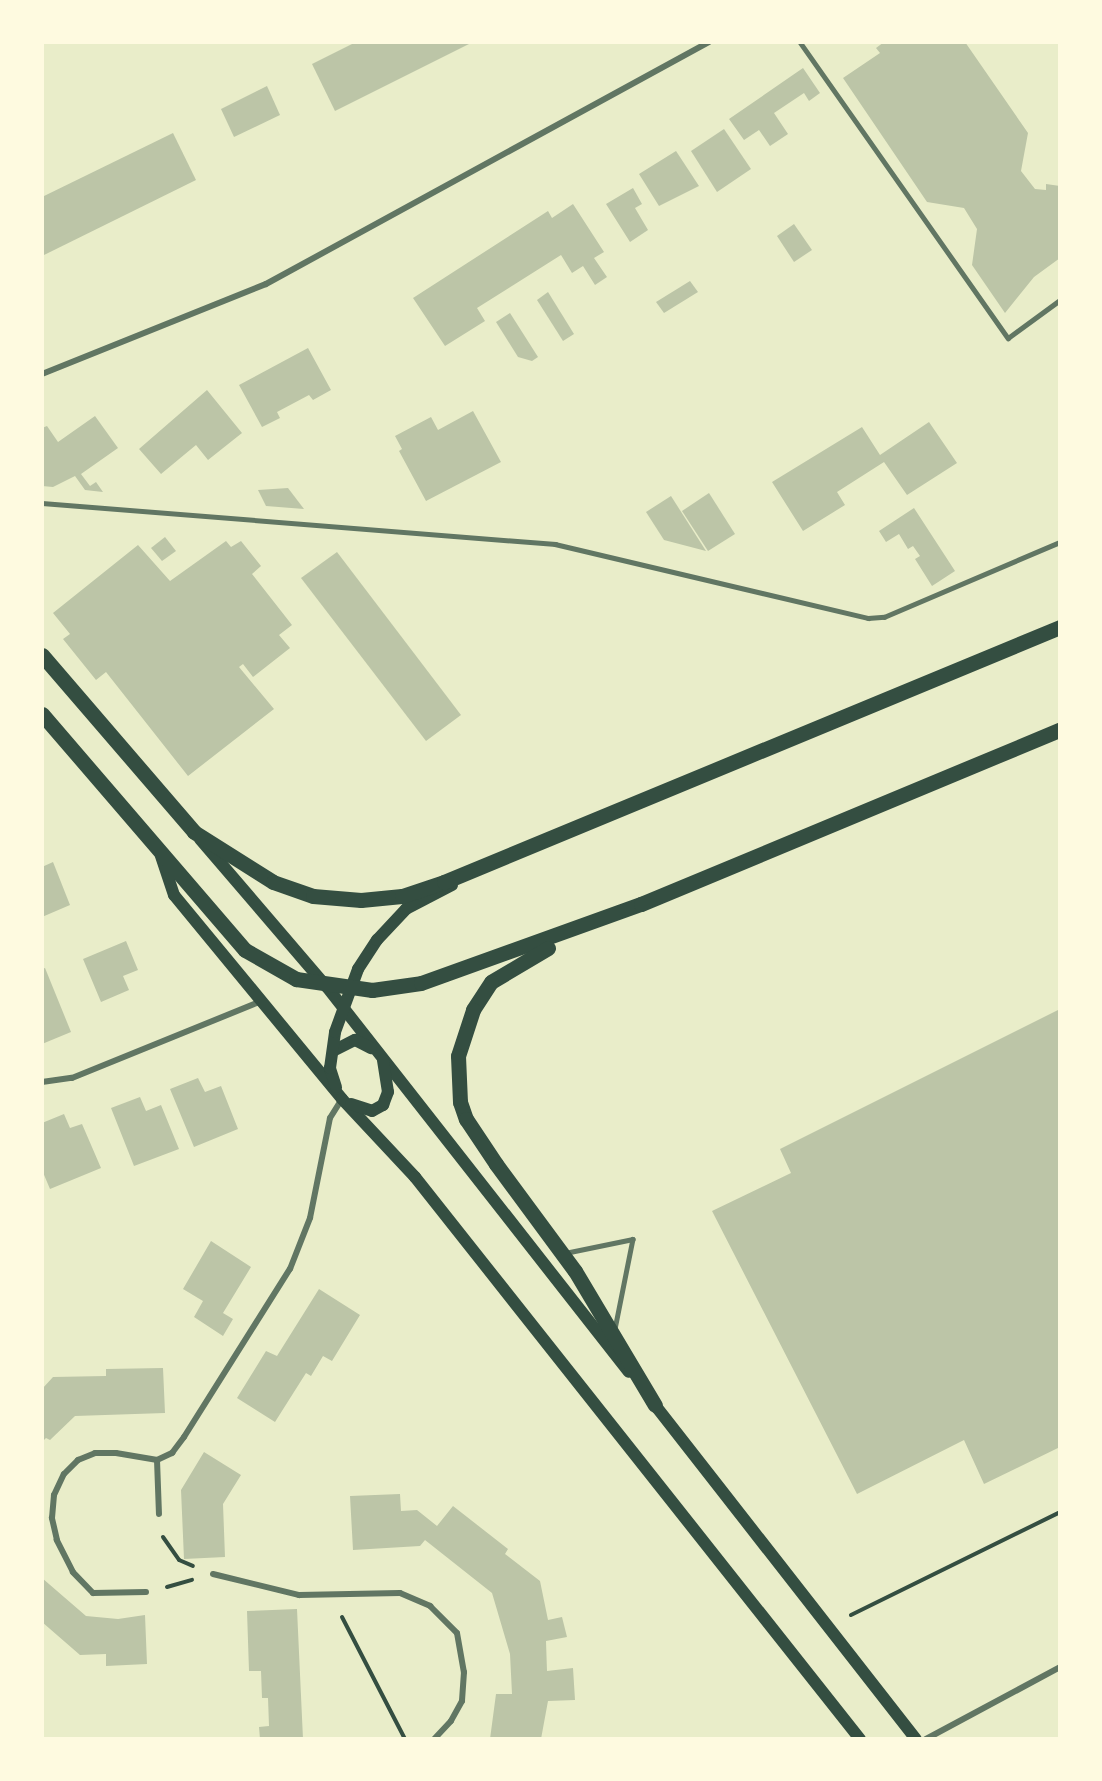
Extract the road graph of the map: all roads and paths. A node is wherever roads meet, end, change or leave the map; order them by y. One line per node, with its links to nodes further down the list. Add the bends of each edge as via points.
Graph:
1 (709, 42): 4 (street, via 266,284)
2 (800, 42): 3 (lane, via 1008,338)
3 (1060, 300)
4 (42, 374)
5 (42, 503): 6 (lane, via 555,544 868,618 884,616)
6 (1060, 542)
7 (1060, 627): 11 (main road)
8 (42, 655): 12 (main road)
9 (43, 717): 13 (main road)
10 (1060, 730): 14 (main road)
11 (595, 820): 12 (main road, via 423,889 402,896 361,900 313,896 273,882); 16 (main road, via 406,909 377,940)
12 (194, 832): 15 (main road)
13 (161, 856): 15 (main road, via 245,950 296,979); 17 (main road, via 174,895)
14 (640, 904): 16 (main road, via 421,983); 23 (main road, via 523,960 491,982 473,1010 462,1038 457,1088 466,1119)
15 (327, 987): 16 (main road); 18 (main road)
16 (348, 990): 18 (main road)
17 (259, 1002): 21 (street, via 72,1078); 22 (main road)
18 (342, 1007): 19 (main road); 20 (main road)
19 (333, 1051): 20 (main road, via 355,1040); 22 (main road, via 330,1068)
20 (383, 1058): 22 (main road, via 388,1092 383,1105 372,1111 360,1110); 25 (main road)
21 (42, 1082)
22 (342, 1099): 26 (street, via 330,1118 310,1218 290,1269 184,1437 172,1453); 36 (main road, via 415,1177)
23 (562, 1253): 24 (main road); 24 (lane, via 633,1239)
24 (614, 1332): 25 (main road)
25 (655, 1405): 37 (main road)
26 (158, 1460): 28 (street); 30 (street, via 95,1453 78,1460 64,1474 54,1496 52,1518 57,1540 73,1572 93,1593)
27 (1060, 1512): 32 (path)
28 (159, 1514): 29 (path, via 162,1536 179,1560)
29 (213, 1574): 30 (path); 31 (street, via 299,1595)
30 (146, 1592)
31 (330, 1593): 34 (path); 35 (street, via 400,1593 430,1606 457,1633 464,1672 462,1701 451,1721)
32 (847, 1618)
33 (1060, 1667): 38 (street)
34 (405, 1739)
35 (434, 1739)
36 (860, 1739)
37 (916, 1739)
38 (926, 1739)

